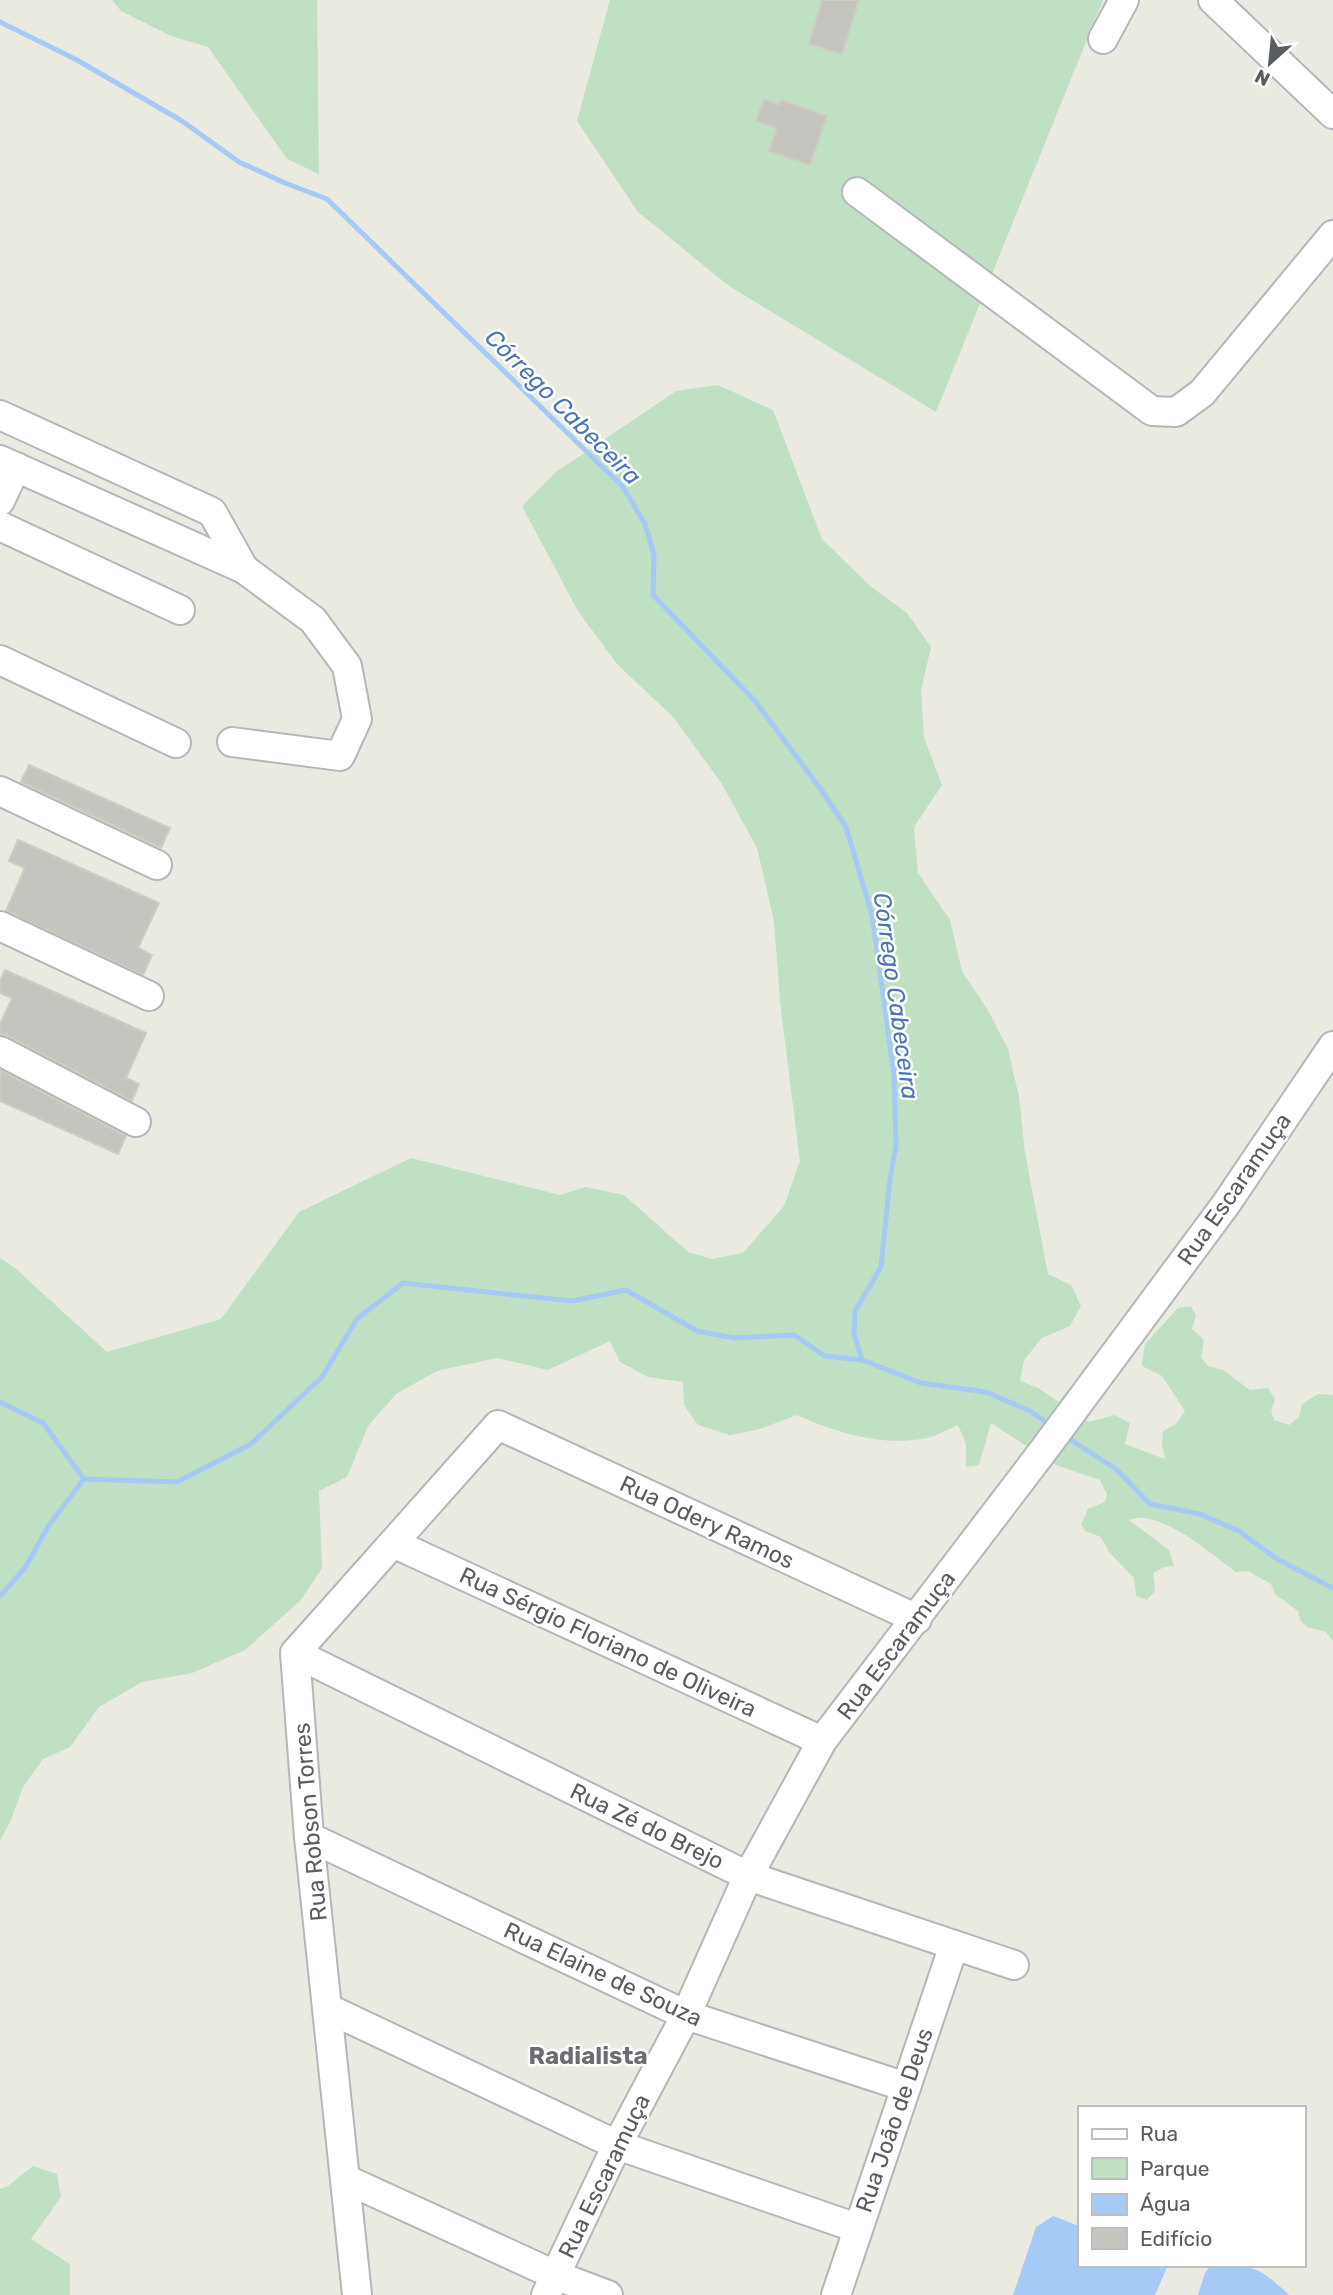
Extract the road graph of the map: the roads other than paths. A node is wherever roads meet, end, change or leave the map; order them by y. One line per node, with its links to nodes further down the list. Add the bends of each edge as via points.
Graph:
1 (1124, 0): 3 (street)
2 (1213, 0): 4 (street)
3 (1103, 39)
4 (1333, 114)
5 (857, 192): 6 (street, via 1152,411 1176,412 1202,393)
6 (1333, 235)
7 (0, 415): 11 (street, via 212,512)
8 (8, 463): 9 (street); 11 (street)
9 (0, 501)
10 (0, 526): 12 (street)
11 (244, 569): 14 (street, via 313,620 347,666 357,719 340,756)
12 (180, 610)
13 (0, 660): 15 (street)
14 (232, 742)
15 (177, 743)
16 (0, 791): 17 (street)
17 (157, 865)
18 (0, 926): 19 (street)
19 (149, 996)
20 (1333, 1046): 24 (street, Rua Escaramuça, via 1226,1205)
21 (0, 1052): 22 (street)
22 (136, 1122)
23 (393, 1543): 24 (street, Rua Odery Ramos, via 498,1425); 25 (street); 26 (street, Rua Sérgio Floriano de Oliveira)
24 (916, 1619): 26 (street, Rua Escaramuça)
25 (295, 1653): 27 (street, Rua Robson Torres); 28 (street, Rua Zé do Brejo)
26 (822, 1741): 28 (street, Rua Escaramuça)
27 (309, 1836): 31 (street, Rua Robson Torres); 32 (street, Rua Elaine de Souza)
28 (748, 1876): 29 (street, Rua Zé do Brejo); 32 (street, Rua Escaramuça)
29 (954, 1945): 30 (street, Rua Zé do Brejo); 33 (street, Rua João de Deus)
30 (1014, 1965)
31 (329, 2009): 34 (street); 35 (street, Rua Robson Torres)
32 (686, 2015): 33 (street, Rua Elaine de Souza); 34 (street, Rua Escaramuça)
33 (906, 2087): 36 (street, Rua João de Deus)
34 (617, 2145): 36 (street); 37 (street, Rua Escaramuça)
35 (345, 2179): 37 (street); 38 (street, Rua Robson Torres)
36 (857, 2228): 40 (street, Rua João de Deus)
37 (550, 2285): 39 (street)
38 (357, 2295)
39 (608, 2295)
40 (836, 2295)

